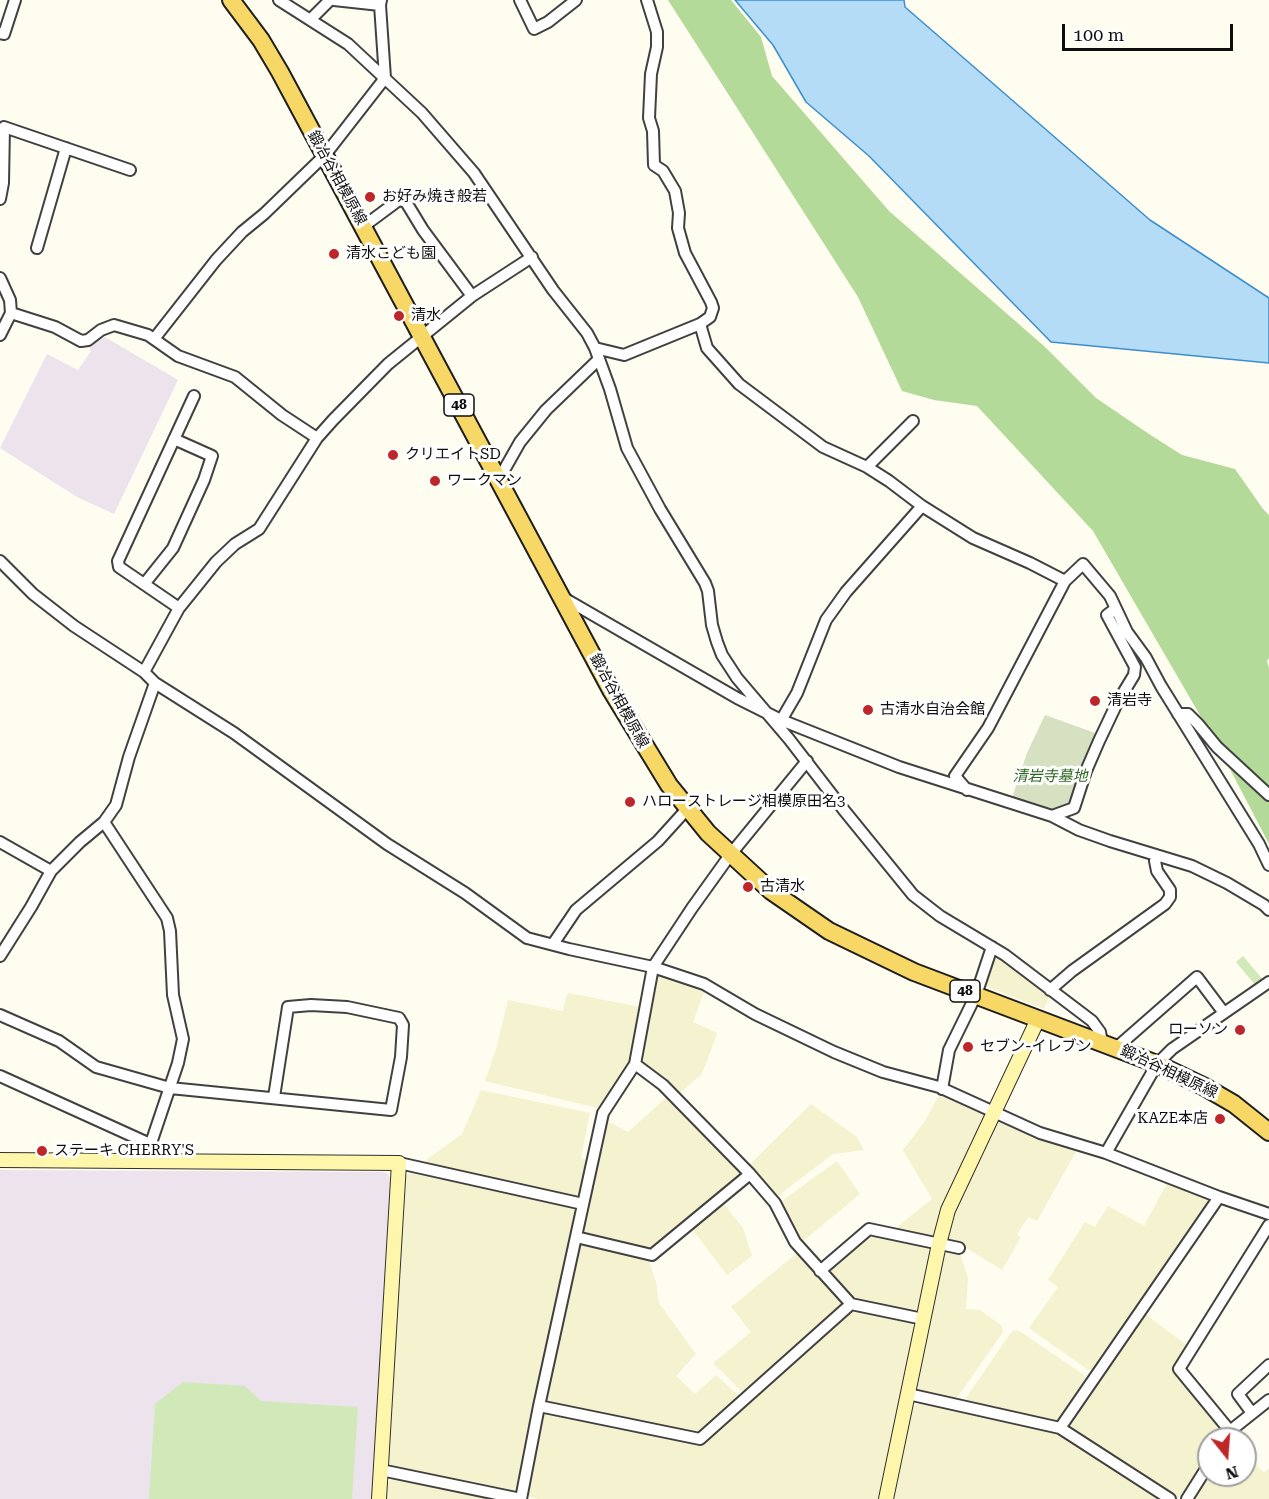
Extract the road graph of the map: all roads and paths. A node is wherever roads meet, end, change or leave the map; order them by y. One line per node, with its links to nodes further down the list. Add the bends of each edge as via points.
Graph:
1 (15, 0): 10 (street, via 4,34)
2 (231, 0): 13 (main road, 鍛冶谷相模原線 / 48, via 261,40)
3 (279, 0): 9 (street)
4 (332, 0): 8 (street); 9 (street)
5 (520, 0): 6 (street, via 534,29)
6 (576, 0)
7 (647, 0): 22 (street, via 657,32 649,118 654,165 663,171 675,191 685,253 713,308 710,317)
8 (380, 3): 11 (street)
9 (310, 20): 11 (street, via 348,44)
10 (0, 33)
11 (385, 78): 13 (street); 18 (street, via 422,113 474,173)
12 (66, 148): 14 (street); 15 (street, via 4,127); 17 (street)
13 (325, 155): 16 (main road, 鍛冶谷相模原線 / 48); 25 (street, via 216,260)
14 (130, 170)
15 (0, 199)
16 (364, 226): 20 (street, via 399,200 406,201); 24 (main road, 鍛冶谷相模原線 / 48)
17 (37, 248)
18 (532, 257): 20 (street); 26 (street)
19 (0, 279): 21 (street, via 10,300)
20 (472, 296): 24 (street)
21 (11, 313): 23 (street); 25 (street, via 55,327 81,341 114,325)
22 (700, 324): 26 (street, via 624,355); 32 (street, via 707,348 740,384 823,447)
23 (0, 335)
24 (423, 337): 30 (street, via 388,364); 33 (main road, 鍛冶谷相模原線 / 48)
25 (154, 339): 30 (street, via 178,356 235,377 282,416)
26 (595, 348): 27 (street)
27 (599, 359): 33 (street, via 546,410 520,442); 43 (street, via 627,448 708,591 712,625 722,656)
28 (194, 396): 31 (street)
29 (913, 421): 32 (street)
30 (317, 438): 39 (street, via 259,529 234,544)
31 (174, 439): 37 (street, via 118,561 119,567); 37 (street, via 212,456 173,548)
32 (867, 467): 34 (street)
33 (499, 478): 38 (main road, 鍛冶谷相模原線 / 48)
34 (922, 506): 36 (street, via 973,538); 45 (street, via 831,612 797,693)
35 (0, 561): 41 (street, via 57,614)
36 (1065, 581): 40 (street, via 1083,564 1110,596); 47 (street, via 988,728 955,776)
37 (145, 583): 39 (street)
38 (560, 596): 43 (street); 49 (main road, 鍛冶谷相模原線 / 48, via 611,690)
39 (179, 608): 41 (street)
40 (1115, 609): 44 (street); 50 (street, via 1107,615 1135,667 1134,675 1099,741 1074,808)
41 (144, 672): 42 (street)
42 (156, 683): 51 (street, via 116,805); 58 (street, via 527,938)
43 (763, 711): 45 (street)
44 (1178, 714): 48 (street, via 1188,714); 55 (street)
45 (779, 723): 46 (street); 47 (street)
46 (807, 761): 53 (street); 59 (street, via 913,894 940,916)
47 (967, 790): 50 (street)
48 (1269, 795)
49 (687, 809): 53 (main road, 鍛冶谷相模原線 / 48); 58 (street, via 657,841 576,910)
50 (1052, 816): 54 (street, via 1079,830)
51 (104, 822): 56 (street); 72 (street, via 167,918 173,995 183,1039)
52 (0, 842): 56 (street)
53 (730, 855): 61 (street); 64 (main road, 鍛冶谷相模原線 / 48, via 782,900 828,931 904,968)
54 (1158, 856): 57 (street, via 1192,866 1227,883); 63 (street, via 1157,871 1170,890 1165,904)
55 (1269, 865)
56 (51, 871): 60 (street)
57 (1269, 910)
58 (553, 944): 61 (street)
59 (992, 947): 63 (street); 64 (street)
60 (0, 956)
61 (653, 967): 69 (street); 73 (street, via 704,984 754,1014 834,1052 883,1072)
62 (1269, 982): 65 (street)
63 (1050, 990): 68 (street, via 1092,1021)
64 (976, 995): 67 (main road, 鍛冶谷相模原線 / 48); 73 (street, via 949,1050)
65 (1224, 1013): 68 (street, via 1197,977); 70 (street)
66 (0, 1015): 72 (street, via 59,1041 96,1067)
67 (1038, 1019): 68 (main road, 鍛冶谷相模原線 / 48); 75 (street)
68 (1109, 1045): 70 (main road, 鍛冶谷相模原線 / 48)
69 (635, 1064): 82 (street, via 663,1085); 84 (street, via 603,1113)
70 (1157, 1064): 76 (main road, 鍛冶谷相模原線 / 48, via 1234,1104); 78 (street)
71 (0, 1076): 77 (street)
72 (170, 1088): 74 (street); 77 (street)
73 (942, 1089): 75 (street)
74 (274, 1097): 74 (street, via 391,1110 401,1057 403,1025 399,1017 311,1005 288,1008)
75 (994, 1112): 78 (street, via 1040,1133); 88 (street, via 948,1210)
76 (1269, 1132)
77 (150, 1144): 80 (street)
78 (1106, 1153): 83 (street)
79 (0, 1160): 80 (street)
80 (146, 1161): 81 (street)
81 (399, 1163): 84 (street); 101 (street)
82 (750, 1174): 87 (street, via 652,1255); 90 (street, via 775,1203 795,1242)
83 (1219, 1197): 85 (street); 100 (street)
84 (582, 1204): 87 (street)
85 (1269, 1214)
86 (1269, 1225): 98 (street, via 1179,1369)
87 (576, 1237): 96 (street)
88 (939, 1244): 89 (street); 90 (street, via 869,1229); 92 (street)
89 (959, 1248)
90 (820, 1270): 91 (street)
91 (851, 1304): 92 (street); 96 (street, via 700,1439)
92 (923, 1319): 94 (street)
93 (1269, 1365): 97 (street, via 1239,1394)
94 (908, 1394): 100 (street); 105 (street)
95 (1268, 1403): 97 (street)
96 (539, 1406): 104 (street)
97 (1252, 1413): 99 (street)
98 (1221, 1427)
99 (1236, 1427)
100 (1060, 1428): 106 (street)
101 (381, 1470): 103 (street); 104 (street)
102 (1197, 1483): 107 (street)
103 (379, 1499)
104 (521, 1499)
105 (886, 1499)
106 (1170, 1499)
107 (1187, 1499)

